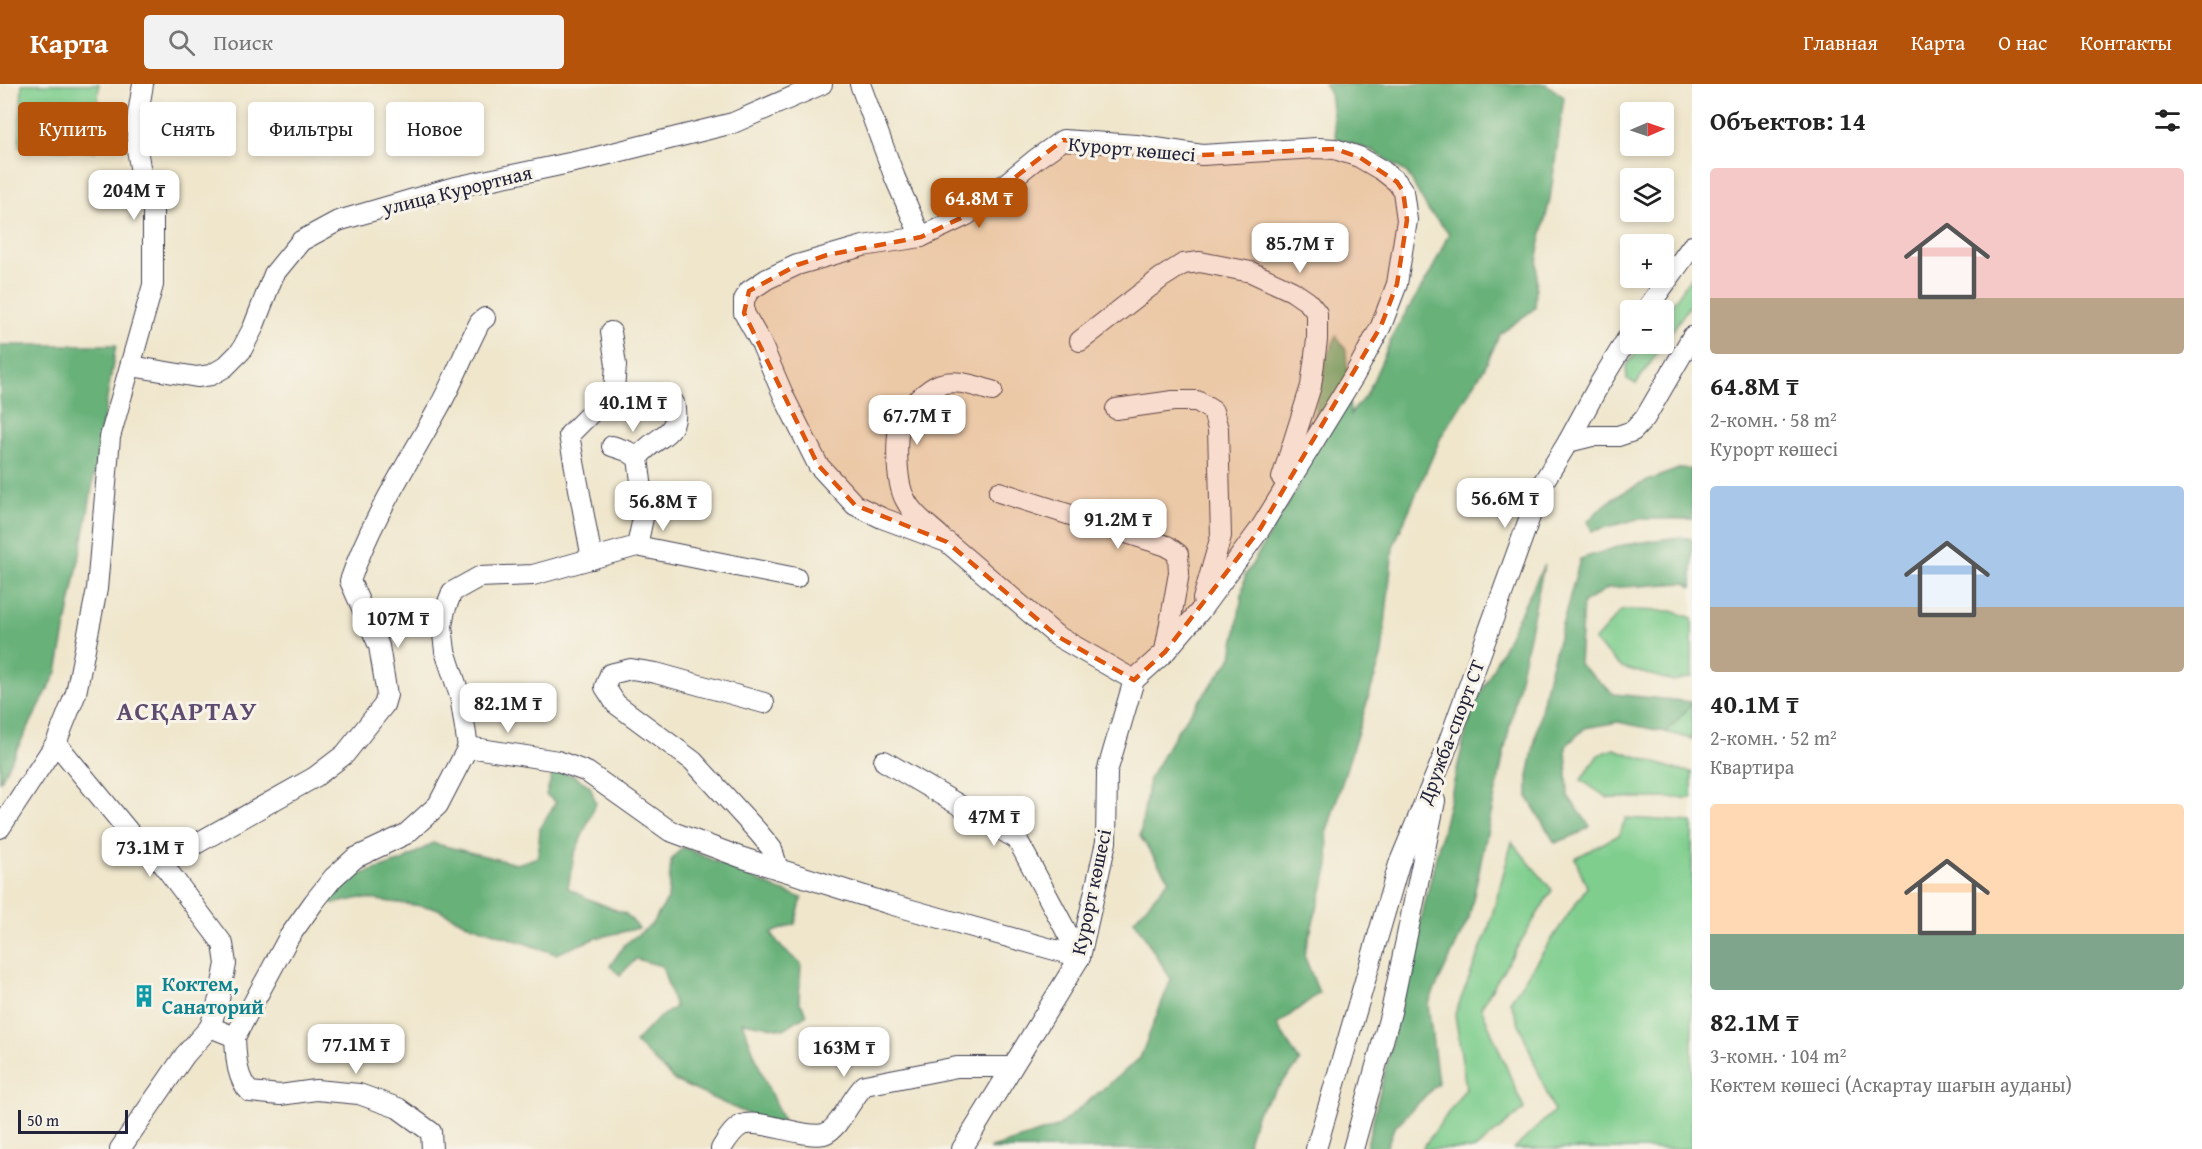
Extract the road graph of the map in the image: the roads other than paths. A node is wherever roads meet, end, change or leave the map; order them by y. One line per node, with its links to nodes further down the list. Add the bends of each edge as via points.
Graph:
1 (143, 84): 12 (street, via 137,149 145,197 153,208 153,285)
2 (822, 84): 12 (street, улица Курортная, via 733,123 451,188 338,221 301,241 274,274 254,328 241,351 225,367 197,377)
3 (860, 84): 4 (street)
4 (921, 237): 20 (street, Курорт көшесі, via 967,215 1063,140 1202,155 1335,149 1383,171 1397,182 1407,204 1397,284 1381,326 1354,376); 21 (street, Курорт көшесі, via 863,246 797,265 749,291 744,313 818,465 855,505)
5 (1692, 246): 6 (street)
6 (1653, 300)
7 (485, 318): 34 (street, via 439,408 393,485 350,580 379,646 387,695 384,705 345,754 315,777)
8 (611, 332): 23 (street, via 616,365 614,390 569,435)
9 (1692, 337): 16 (street, via 1645,418 1633,431)
10 (1080, 341): 20 (street, via 1183,264 1200,262 1251,272 1308,302 1317,313 1311,386)
11 (1620, 350): 16 (street, Дружба-спорт СТ)
12 (131, 366): 29 (street, via 110,437 97,589 76,693)
13 (992, 391): 21 (street, via 958,382 937,385 902,417 898,467 904,498)
14 (674, 403): 18 (street, via 675,424)
15 (1116, 410): 25 (street, via 1197,401 1213,411 1218,429 1221,536)
16 (1568, 442): 31 (street, Дружба-спорт СТ, via 1541,486)
17 (612, 446): 18 (street)
18 (638, 458): 22 (street, via 643,518)
19 (999, 492): 26 (street, via 1167,546 1178,554 1179,573)
20 (1272, 509): 25 (street, Курорт көшесі)
21 (947, 542): 27 (street, Курорт көшесі, via 1057,636)
22 (637, 546): 23 (street); 24 (street)
23 (592, 559): 30 (street, via 533,575 479,577 452,592 442,626)
24 (796, 578)
25 (1200, 610): 26 (street, Курорт көшесі)
26 (1165, 652): 27 (street, Курорт көшесі)
27 (1134, 680): 36 (street, Курорт көшесі, via 1107,772 1106,842)
28 (764, 703): 35 (street, via 631,669 610,674 605,687 616,704 693,761 759,832 772,849)
29 (56, 743): 33 (street); 34 (street, via 130,833)
30 (468, 747): 35 (street, via 558,761 577,768 670,831); 38 (street, via 438,805 406,834 355,858 333,878 289,938)
31 (1444, 755): 44 (street, Дружба-спорт СТ, via 1399,864); 45 (street, via 1391,1012)
32 (884, 760): 36 (street, via 1017,839)
33 (0, 828)
34 (162, 863): 37 (street, via 223,944 226,964)
35 (778, 869): 36 (street)
36 (1080, 957): 39 (street, Курорт көшесі)
37 (210, 1028): 38 (street); 40 (street, via 185,1055)
38 (235, 1037): 41 (street, via 242,1084 250,1092 280,1095 316,1090 359,1094 398,1108 431,1132)
39 (1012, 1067): 42 (street, via 957,1067 865,1085 857,1091 833,1130 825,1134 742,1125); 43 (street, Курорт көшесі)
40 (120, 1149)
41 (432, 1149)
42 (721, 1149)
43 (962, 1149)
44 (1316, 1149)
45 (1353, 1149)

